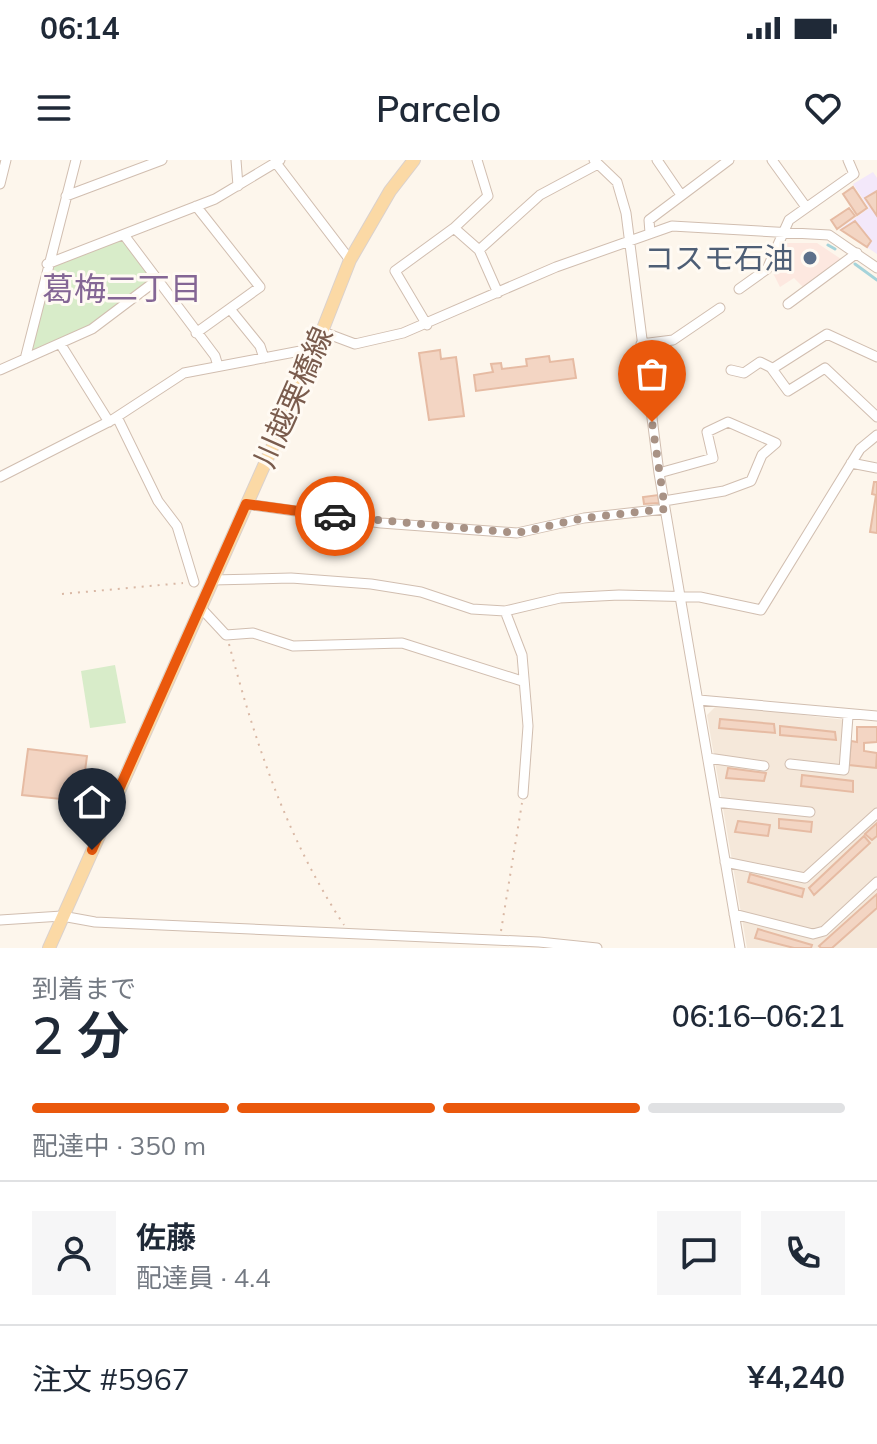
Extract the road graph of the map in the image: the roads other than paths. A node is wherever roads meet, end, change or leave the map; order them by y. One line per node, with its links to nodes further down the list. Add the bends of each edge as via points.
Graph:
1 (3, 160): 15 (street)
2 (76, 160): 18 (street)
3 (162, 160): 18 (street)
4 (236, 160): 16 (street)
5 (414, 160): 28 (main road, 川越栗橋線)
6 (477, 160): 21 (street, via 488,196)
7 (657, 160): 17 (street)
8 (709, 160): 14 (street)
9 (729, 160): 14 (street)
10 (772, 160): 20 (street)
11 (848, 160): 20 (street, via 854,174)
12 (278, 161): 16 (street); 28 (street)
13 (596, 162): 25 (street, via 617,182); 26 (street, via 540,195)
14 (716, 169): 17 (street)
15 (0, 184)
16 (238, 186): 19 (street)
17 (681, 195): 22 (street, via 649,220)
18 (66, 196): 29 (street)
19 (196, 206): 24 (street); 36 (street, via 260,287)
20 (806, 207): 23 (street)
21 (454, 228): 26 (street); 37 (street, via 395,271)
22 (650, 233): 23 (street, via 696,226); 25 (street)
23 (781, 234): 27 (street, via 829,235); 32 (street, via 767,269)
24 (124, 235): 29 (street); 31 (street)
25 (630, 241): 33 (street); 40 (street)
26 (479, 250): 33 (street)
27 (857, 253): 30 (street); 34 (street)
28 (350, 260): 38 (main road, 川越栗橋線)
29 (47, 264): 45 (street)
30 (877, 268)
31 (157, 280): 39 (street); 41 (street, via 92,329)
32 (739, 289)
33 (498, 293): 37 (street)
34 (788, 304)
35 (720, 308): 40 (street, via 673,340)
36 (230, 309): 39 (street); 44 (street)
37 (427, 325): 38 (street, via 355,344)
38 (323, 332): 42 (main road, 川越栗橋線)
39 (196, 333): 46 (street)
40 (641, 344): 55 (street)
41 (61, 345): 45 (street); 51 (street)
42 (316, 348): 44 (street); 57 (main road, 川越栗橋線)
43 (877, 357): 47 (street, via 827,334)
44 (264, 358): 46 (street)
45 (25, 359): 48 (street)
46 (218, 366): 51 (street, via 180,375)
47 (772, 368): 49 (street, via 760,362 744,373); 50 (street, via 788,391 825,368)
48 (0, 370)
49 (731, 370)
50 (877, 417)
51 (113, 420): 56 (street); 60 (street, via 177,526)
52 (877, 435): 53 (street)
53 (851, 463): 54 (street); 61 (street, via 761,610)
54 (877, 468)
55 (659, 473): 58 (street); 58 (street, via 713,458 707,432 728,422 776,443 762,455 751,481)
56 (0, 477)
57 (246, 504): 58 (street, via 381,523 517,533); 59 (main road, 川越栗橋線)
58 (664, 505): 61 (street)
59 (212, 580): 62 (main road, 川越栗橋線); 63 (street, via 371,584 421,592 472,609)
60 (194, 582)
61 (679, 597): 63 (street, via 560,598); 65 (street)
62 (200, 607): 64 (street, via 226,635 253,633 293,646 402,643); 78 (main road, 川越栗橋線)
63 (505, 611): 64 (street, via 522,655)
64 (522, 681): 71 (street, via 528,726)
65 (699, 700): 66 (street); 68 (street)
66 (848, 716): 67 (street); 69 (street, via 844,770)
67 (877, 716)
68 (708, 758): 70 (street); 72 (street)
69 (790, 764)
70 (764, 766)
71 (523, 794)
72 (715, 802): 73 (street); 75 (street)
73 (810, 812)
74 (877, 813): 75 (street, via 805,878)
75 (725, 862): 77 (street)
76 (877, 882): 77 (street, via 824,931 813,934)
77 (734, 914): 82 (street)
78 (62, 916): 79 (street); 80 (main road, 川越栗橋線); 81 (street, via 95,922)
79 (0, 920)
80 (49, 948)
81 (597, 948)
82 (740, 948)

